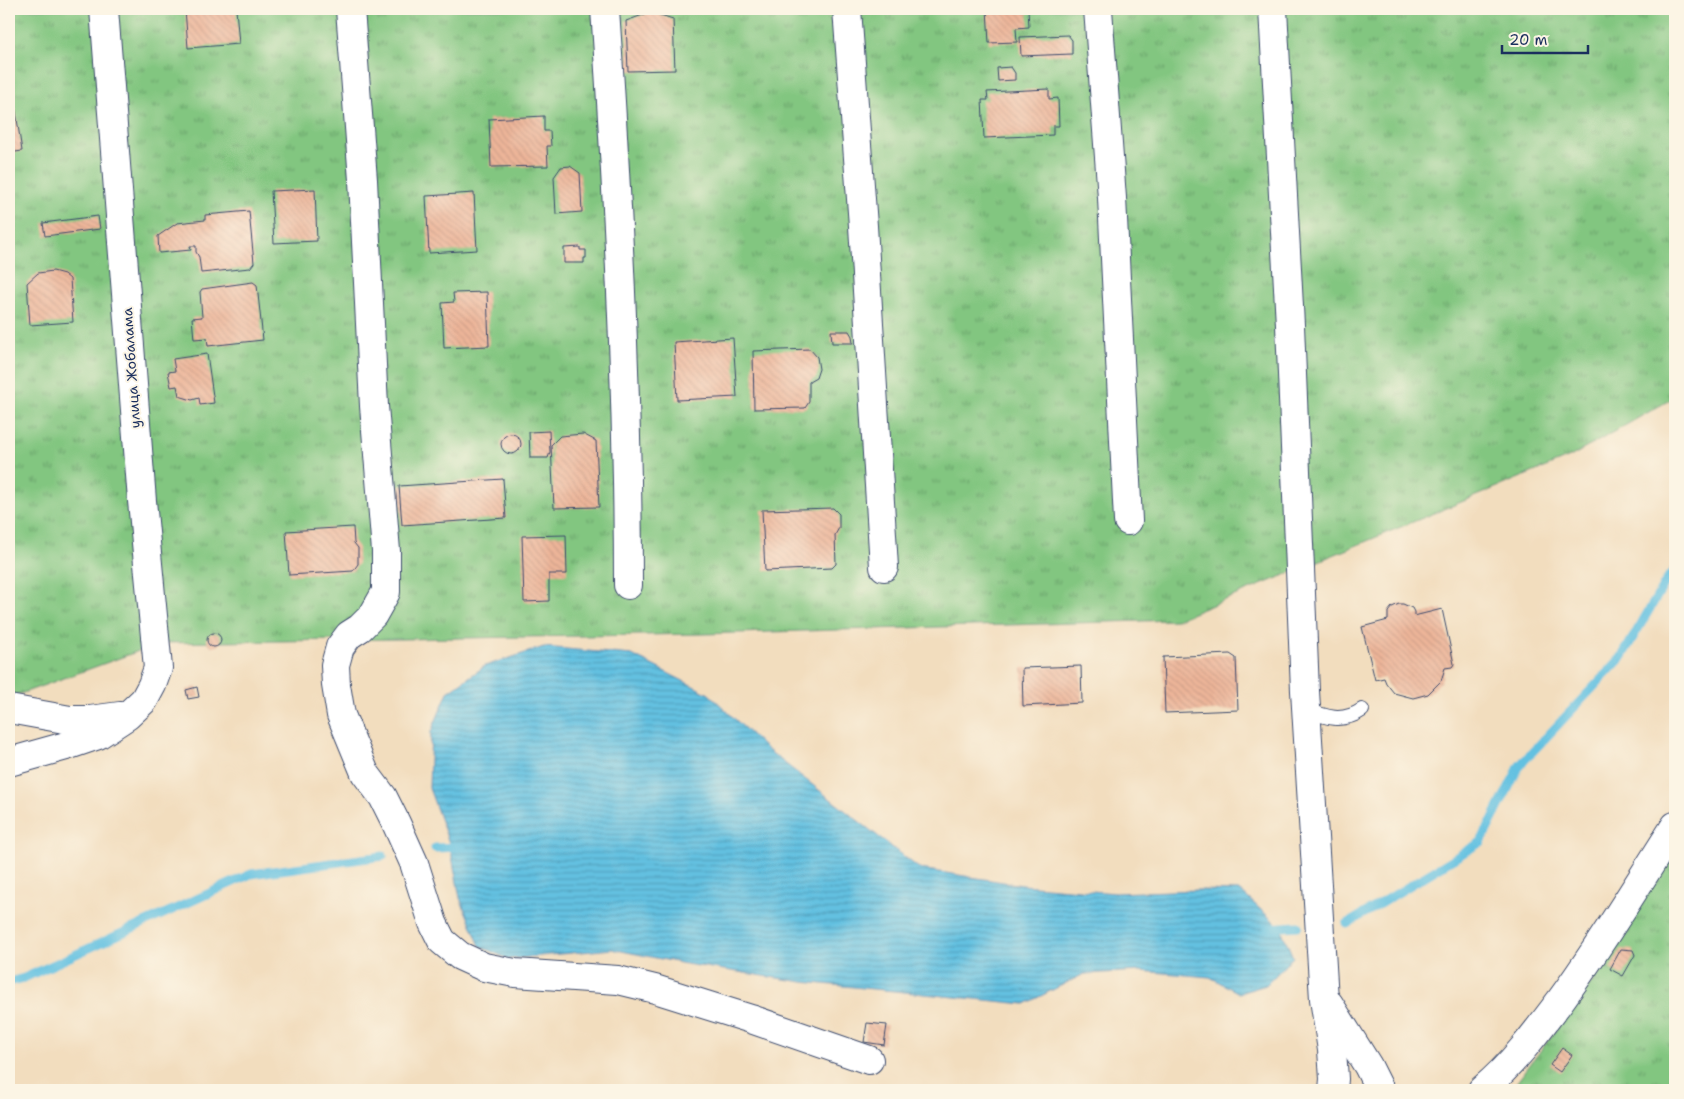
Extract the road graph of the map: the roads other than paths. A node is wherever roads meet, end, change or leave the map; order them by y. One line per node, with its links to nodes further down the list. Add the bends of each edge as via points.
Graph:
1 (104, 9): 13 (street, улица Жобалама, via 140,482 158,668 144,700)
2 (350, 9): 17 (street, via 386,551 386,592 372,615 340,647 335,665 336,685 341,715 365,773 382,797 414,863 432,923 442,941 460,956 484,966 515,973 618,980 751,1019)
3 (605, 9): 9 (street, via 624,368)
4 (847, 9): 8 (street)
5 (1098, 9): 7 (street, via 1112,198)
6 (1273, 9): 11 (street)
7 (1128, 521)
8 (884, 567)
9 (628, 585)
10 (9, 709): 13 (street, via 70,720)
11 (1306, 709): 12 (lane, via 1322,716 1341,718); 16 (street)
12 (1362, 710)
13 (127, 716): 14 (street, улица Жобалама, via 98,735)
14 (9, 762)
15 (1675, 826): 20 (street, via 1586,966 1535,1036)
16 (1324, 999): 18 (street, via 1332,1050); 19 (street, via 1335,1012)
17 (869, 1060)
18 (1333, 1090)
19 (1380, 1090)
20 (1482, 1090)

